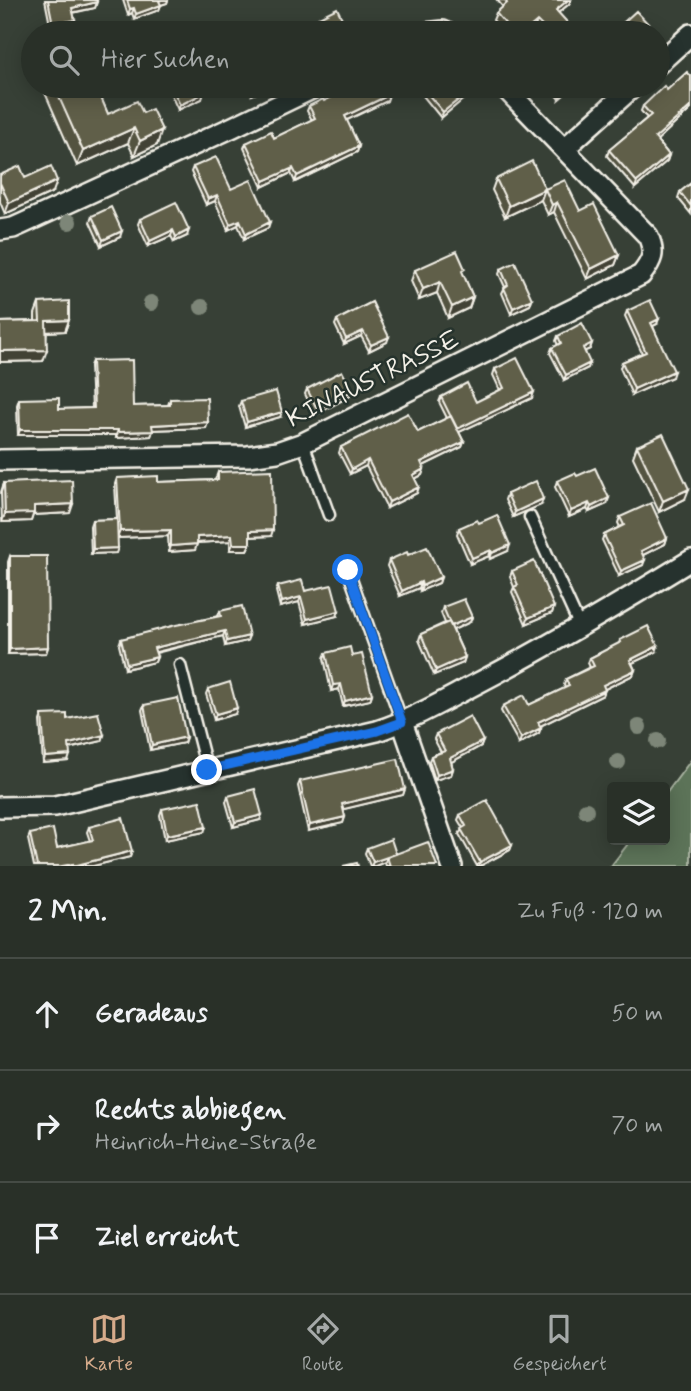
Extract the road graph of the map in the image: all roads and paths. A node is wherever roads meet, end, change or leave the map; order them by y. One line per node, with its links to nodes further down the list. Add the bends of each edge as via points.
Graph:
1 (691, 34): 2 (street)
2 (670, 53)
3 (293, 98): 7 (street, via 13,228)
4 (515, 98): 6 (street)
5 (621, 98): 6 (street)
6 (564, 149): 8 (street, KINAUSTRASSE, via 648,236 653,254 641,275)
7 (0, 230)
8 (303, 443): 9 (street, KINAUSTRASSE, via 248,456); 10 (lane)
9 (0, 460)
10 (329, 515)
11 (530, 517): 14 (lane)
12 (691, 560): 14 (street)
13 (348, 570): 16 (lane)
14 (580, 628): 16 (street)
15 (180, 665): 17 (lane)
16 (402, 722): 17 (street); 19 (street)
17 (207, 770): 18 (street, via 55,806)
18 (0, 807)
19 (453, 866)

